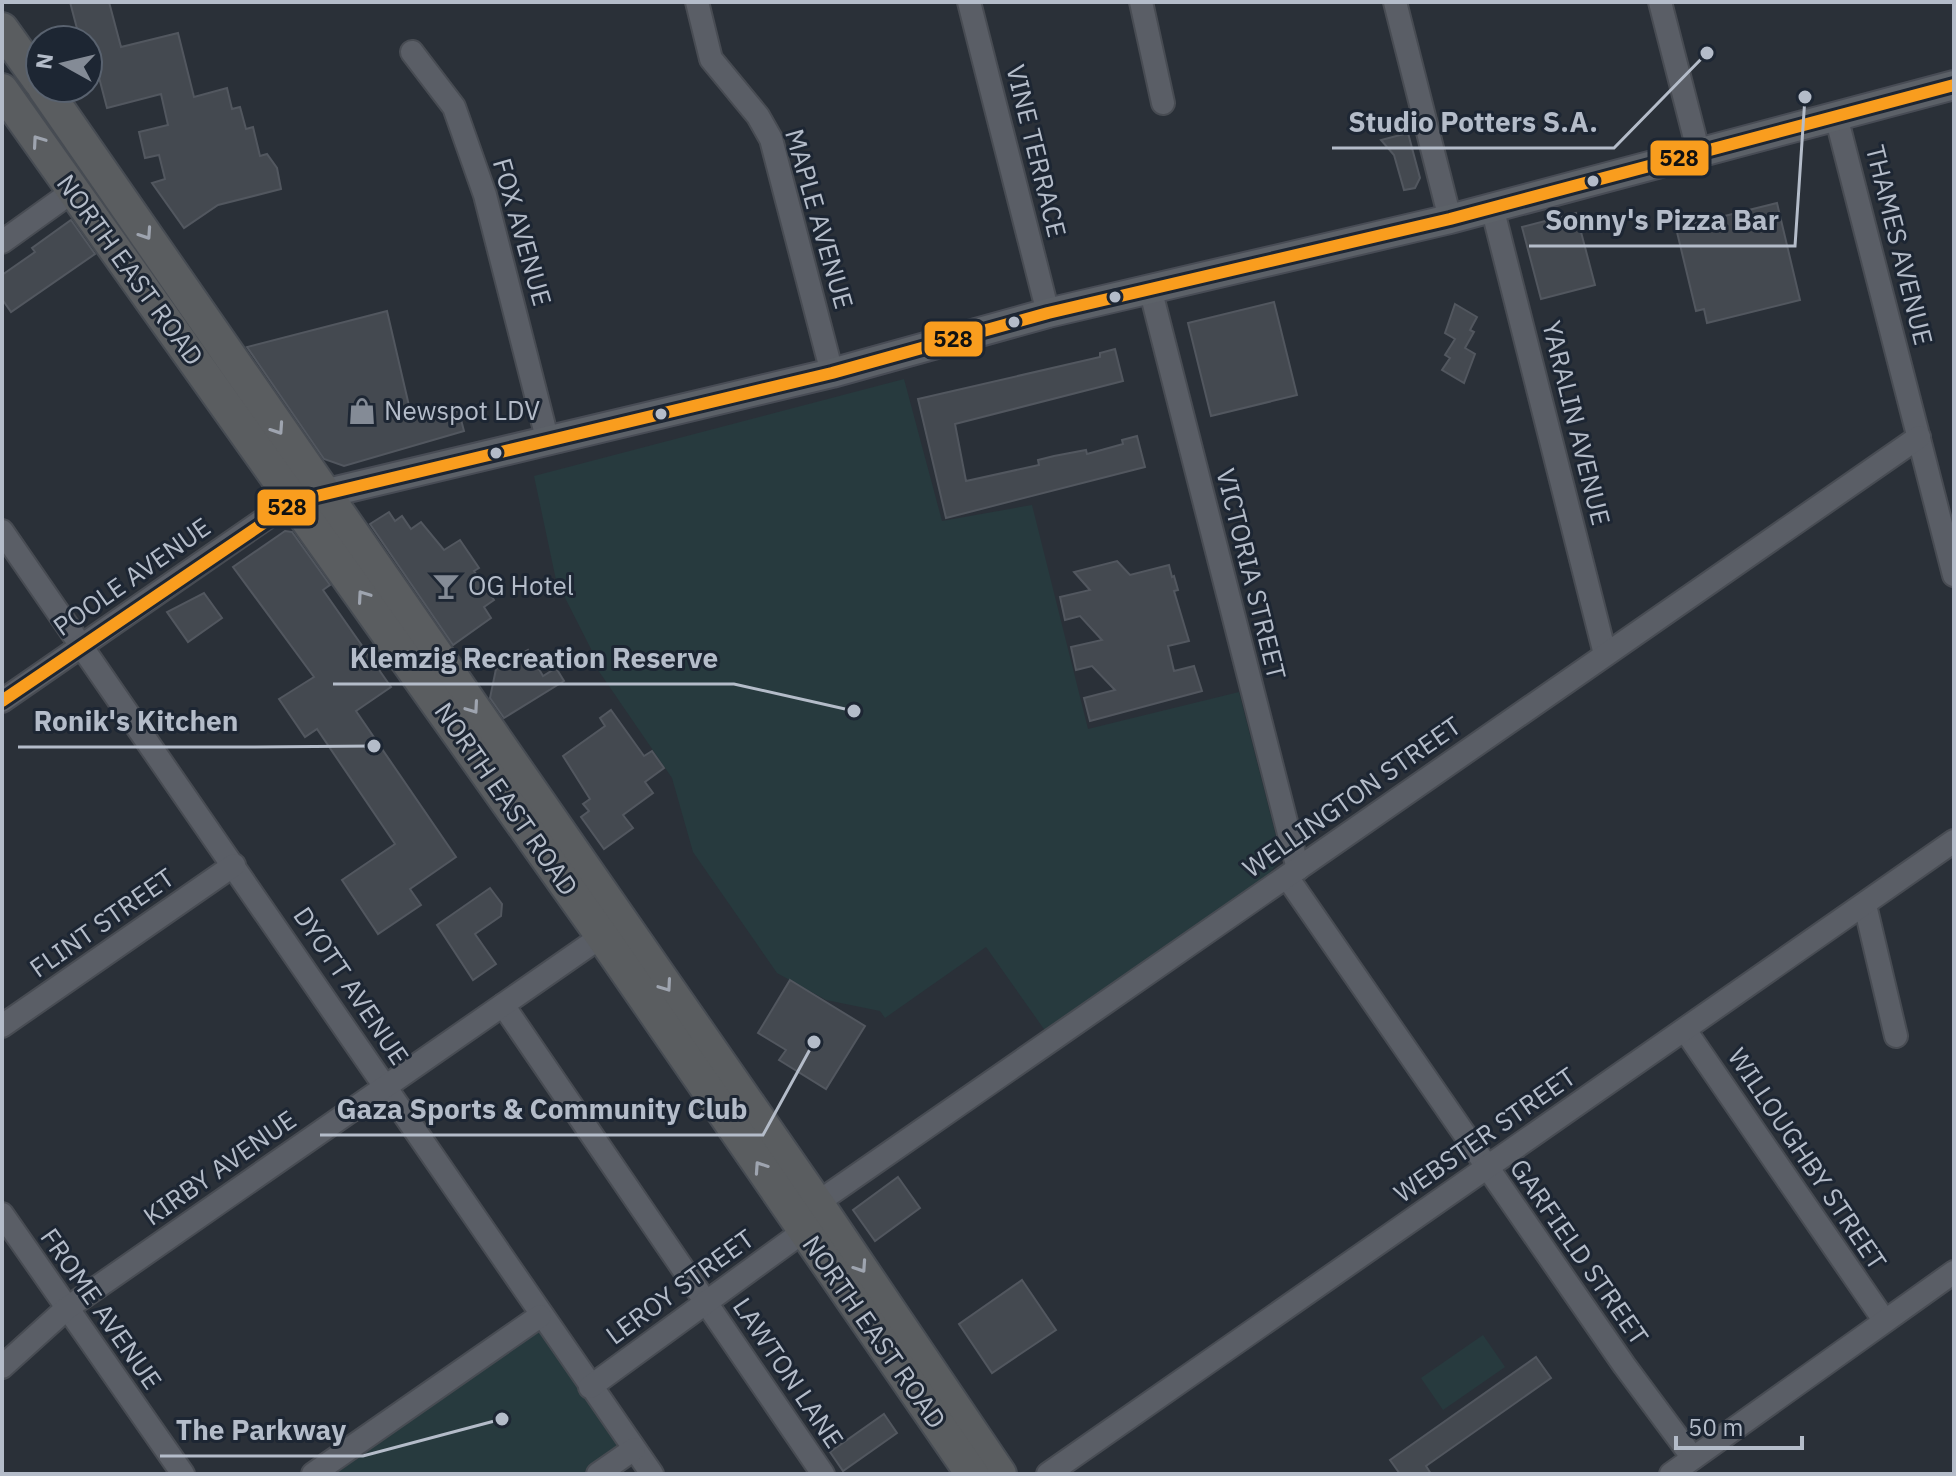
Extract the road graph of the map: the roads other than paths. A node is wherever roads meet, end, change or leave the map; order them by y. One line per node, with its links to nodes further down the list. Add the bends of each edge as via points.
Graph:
1 (697, 2): 22 (street, MAPLE AVENUE, via 711,59 771,139)
2 (969, 2): 21 (street, VINE TERRACE)
3 (1141, 2): 11 (street)
4 (1395, 2): 18 (street)
5 (1660, 2): 14 (street)
6 (2, 29): 8 (highway)
7 (412, 52): 24 (street, FOX AVENUE, via 454,107 485,195)
8 (24, 60)
9 (1954, 85): 13 (main road)
10 (2, 90): 16 (highway, NORTH EAST ROAD, one-way to 10)
11 (1163, 103)
12 (55, 104): 15 (highway, NORTH EAST ROAD)
13 (1836, 116): 14 (main road); 23 (street, THAMES AVENUE)
14 (1698, 150): 17 (main road)
15 (102, 170): 16 (highway); 25 (highway, NORTH EAST ROAD, one-way to 25)
16 (73, 191): 19 (street); 25 (highway, NORTH EAST ROAD)
17 (1492, 207): 18 (main road); 29 (street, YARALIN AVENUE)
18 (1450, 219): 20 (main road)
19 (2, 242)
20 (1151, 292): 21 (main road); 33 (street, VICTORIA STREET)
21 (1048, 313): 22 (main road)
22 (832, 373): 24 (main road)
23 (1919, 437): 27 (street, THAMES AVENUE); 29 (street, WELLINGTON STREET)
24 (548, 442): 25 (main road)
25 (310, 498): 28 (street, POOLE AVENUE, via 275,512); 35 (highway, NORTH EAST ROAD)
26 (2, 531): 28 (street, DYOTT AVENUE)
27 (1954, 575)
28 (83, 645): 30 (street, POOLE AVENUE); 32 (street, DYOTT AVENUE)
29 (1605, 654): 33 (street, WELLINGTON STREET)
30 (2, 701)
31 (1954, 841): 34 (street, WEBSTER STREET)
32 (234, 865): 37 (street, FLINT STREET); 40 (street, DYOTT AVENUE)
33 (1292, 873): 41 (street, GARFIELD STREET); 43 (street, WELLINGTON STREET)
34 (1865, 905): 38 (street, WEBSTER STREET); 39 (street)
35 (612, 929): 36 (street, KIRBY AVENUE); 43 (highway, NORTH EAST ROAD)
36 (503, 1005): 40 (street, KIRBY AVENUE); 45 (street, LAWTON LANE)
37 (2, 1026)
38 (1685, 1030): 41 (street, WEBSTER STREET); 48 (street, WILLOUGHBY STREET)
39 (1896, 1036)
40 (386, 1087): 46 (street, KIRBY AVENUE); 47 (street, DYOTT AVENUE)
41 (1487, 1168): 52 (street, GARFIELD STREET); 60 (street, WEBSTER STREET)
42 (2, 1214): 46 (street, FROME AVENUE)
43 (811, 1217): 45 (street, LEROY STREET); 58 (highway, NORTH EAST ROAD); 59 (highway, NORTH EAST ROAD, one-way to 59)
44 (1954, 1272): 48 (street)
45 (706, 1303): 50 (street, LEROY STREET); 57 (street, LAWTON LANE)
46 (66, 1309): 49 (street, KIRBY AVENUE); 53 (street, FROME AVENUE)
47 (540, 1316): 50 (street, DYOTT AVENUE); 54 (street)
48 (1884, 1320): 52 (street)
49 (2, 1367)
50 (590, 1387): 51 (street, DYOTT AVENUE)
51 (634, 1449): 55 (street); 56 (street, DYOTT AVENUE)
52 (1693, 1458): 61 (street)
53 (183, 1474)
54 (313, 1474)
55 (598, 1474)
56 (652, 1474)
57 (823, 1474)
58 (972, 1474)
59 (1000, 1474)
60 (1048, 1474)
61 (1671, 1474)

